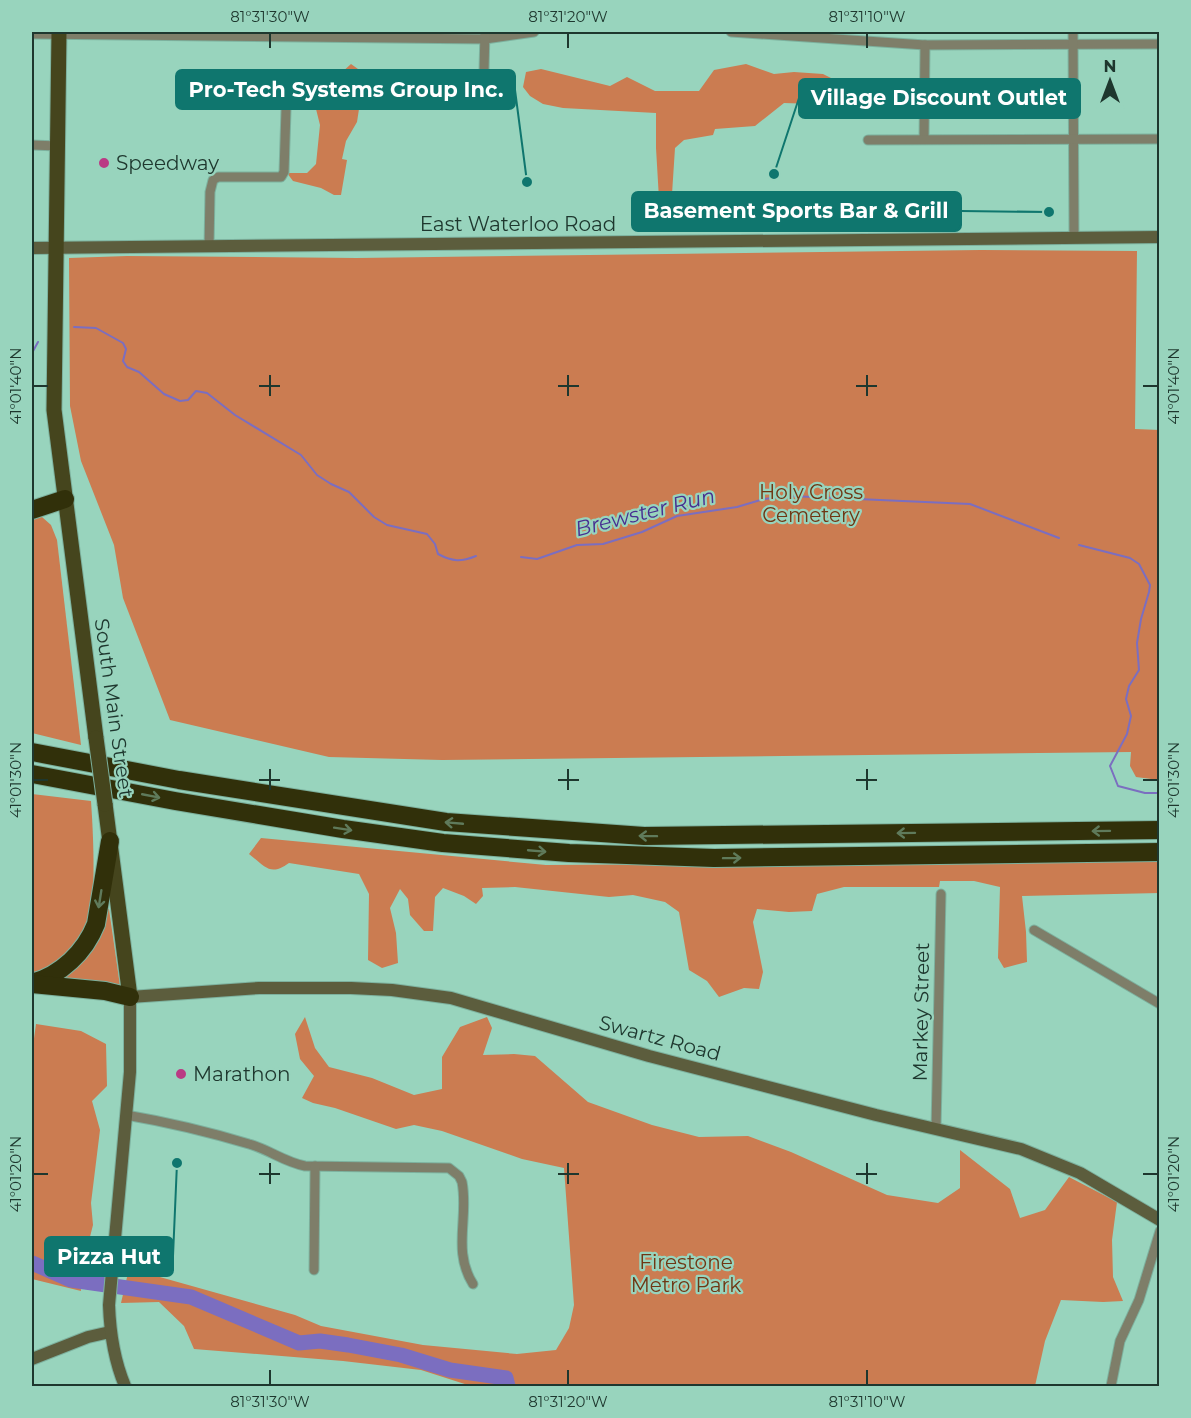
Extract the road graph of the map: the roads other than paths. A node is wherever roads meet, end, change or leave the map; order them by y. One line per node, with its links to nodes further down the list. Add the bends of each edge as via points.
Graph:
1 (534, 32): 8 (street)
2 (731, 32): 9 (street)
3 (881, 32): 9 (street)
4 (1073, 32): 12 (street)
5 (59, 33): 6 (street); 7 (street); 20 (main road, South Main Street)
6 (32, 34)
7 (272, 34): 8 (street)
8 (485, 35): 13 (street)
9 (886, 42): 11 (street)
10 (1160, 44): 12 (street)
11 (925, 45): 12 (street); 15 (street)
12 (1073, 45): 16 (street)
13 (484, 70)
14 (286, 110): 23 (street, via 281,177 218,177 211,183)
15 (924, 139): 16 (street); 18 (street)
16 (1074, 139): 17 (street); 22 (street)
17 (1160, 139)
18 (868, 140)
19 (32, 145): 20 (street)
20 (58, 146): 25 (main road, South Main Street)
21 (1160, 237): 22 (main road, East Waterloo Road)
22 (1074, 238): 23 (main road, East Waterloo Road)
23 (209, 247): 25 (main road, East Waterloo Road)
24 (32, 248): 25 (main road, East Waterloo Road)
25 (57, 248): 26 (main road, South Main Street, via 54,410)
26 (65, 499): 27 (highway); 28 (highway); 34 (main road, South Main Street, bridge)
27 (32, 500)
28 (32, 510)
29 (36, 752): 33 (highway, one-way to 29, via 656,836 570,832 446,822 191,782)
30 (32, 774): 31 (highway)
31 (69, 781): 32 (highway); 35 (highway, one-way to 35, via 443,843 569,853 714,858)
32 (32, 783)
33 (1160, 830)
34 (110, 841): 38 (highway, one-way to 38, via 92,935 66,966); 40 (main road, South Main Street)
35 (1160, 852)
36 (941, 894): 43 (street, Markey Street)
37 (1034, 930): 41 (street)
38 (32, 984): 40 (highway)
39 (32, 995): 40 (highway)
40 (130, 997): 42 (main road, South Main Street); 43 (main road, Swartz Road, via 270,988 351,988 427,994 649,1056)
41 (1160, 1004)
42 (126, 1115): 44 (street, via 250,1144 285,1161); 49 (main road, South Main Street, via 112,1262)
43 (936, 1129): 45 (main road, Swartz Road, via 1048,1159 1097,1182)
44 (315, 1166): 47 (street); 48 (street, via 443,1167 454,1171 463,1187 462,1257)
45 (1160, 1220)
46 (1160, 1232): 52 (street, via 1120,1341)
47 (314, 1270)
48 (473, 1284)
49 (110, 1332): 50 (main road); 51 (main road, South Main Street)
50 (32, 1359)
51 (125, 1386)
52 (1112, 1386)

